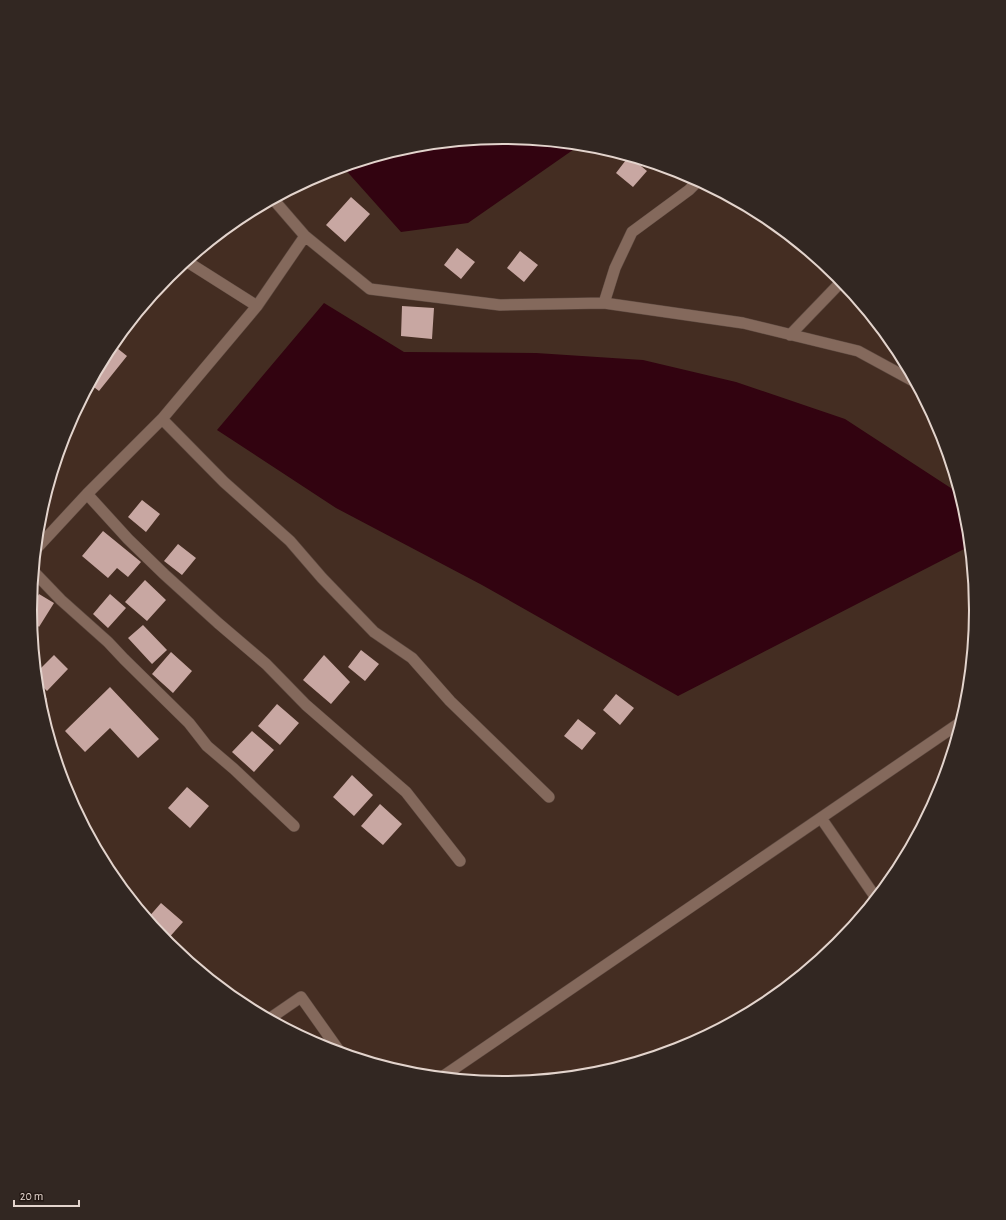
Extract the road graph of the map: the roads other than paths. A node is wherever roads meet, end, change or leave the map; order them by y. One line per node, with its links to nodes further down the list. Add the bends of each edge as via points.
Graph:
1 (694, 185): 6 (street, via 632,232 615,268)
2 (276, 203): 3 (street)
3 (304, 236): 6 (street, via 370,289 500,305); 7 (street)
4 (191, 264): 7 (street)
5 (838, 285): 8 (street)
6 (604, 303): 8 (street, via 743,323)
7 (257, 306): 10 (street)
8 (790, 335): 9 (street, via 858,351)
9 (907, 378)
10 (162, 419): 11 (street); 15 (street, via 224,482 290,541 374,632 412,658 450,701)
11 (87, 494): 12 (street); 18 (street, via 164,574 266,664 306,705 406,792)
12 (42, 542)
13 (38, 576): 17 (street, via 189,723 207,746)
14 (954, 727): 16 (street)
15 (549, 797)
16 (821, 818): 19 (street); 22 (street)
17 (294, 826)
18 (460, 861)
19 (873, 894)
20 (274, 1016): 21 (street, via 301,997)
21 (335, 1044)
22 (448, 1073)

